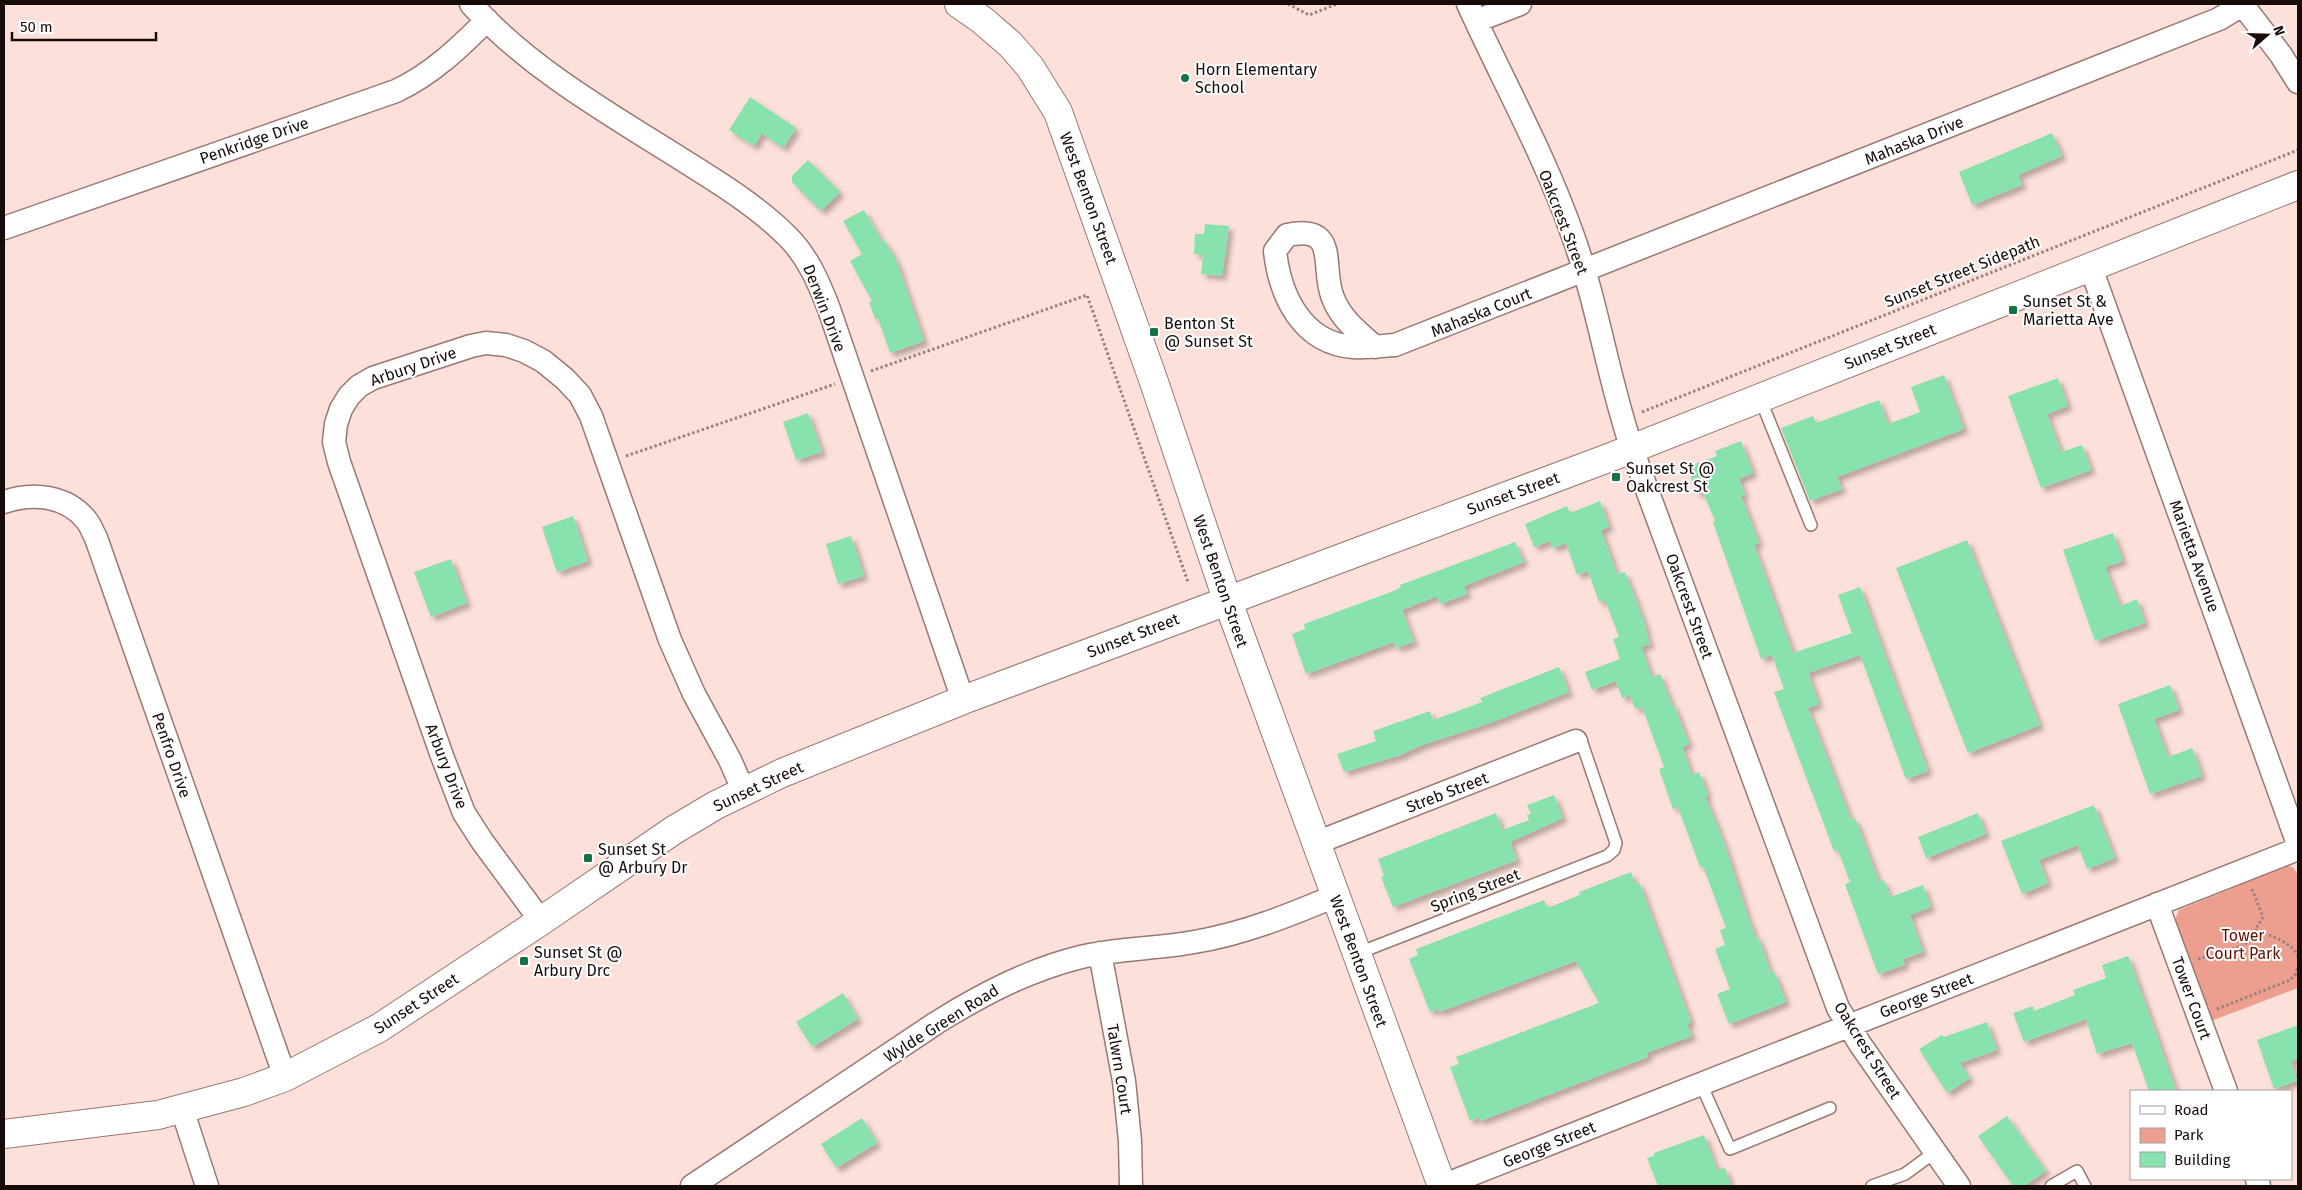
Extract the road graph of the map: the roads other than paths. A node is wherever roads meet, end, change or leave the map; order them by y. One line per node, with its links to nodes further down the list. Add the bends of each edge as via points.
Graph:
1 (471, 4): 6 (street, Derwin Drive)
2 (959, 4): 17 (street, West Benton Street, via 1010,44 1030,67 1058,112)
3 (1520, 4): 5 (street)
4 (2242, 4): 7 (street); 11 (street, Mahaska Drive, via 2219,19)
5 (1472, 12): 11 (street, Oakcrest Street, via 1559,201)
6 (486, 20): 9 (street, Penkridge Drive, via 417,82); 18 (street, Derwin Drive, via 574,92 737,194 788,237 806,258 829,309)
7 (2298, 82)
8 (2298, 185): 10 (street, Sunset Street)
9 (4, 228)
10 (2091, 268): 13 (street, Sunset Street); 22 (street, Marietta Avenue)
11 (1584, 271): 12 (street, Mahaska Court, via 1415,338); 14 (street, Oakcrest Street, via 1615,396)
12 (1375, 347): 12 (street, Mahaska Court, via 1354,329 1336,304 1328,277 1328,257 1322,242 1312,233 1287,234 1275,251 1280,280 1294,312 1317,335 1335,344)
13 (1760, 398): 14 (street, Sunset Street); 16 (lane)
14 (1632, 448): 17 (street, Sunset Street); 29 (street, Oakcrest Street, via 1838,1008)
15 (4, 502): 30 (street, Penfro Drive, via 22,496 41,496 58,501 75,509 87,521 96,538)
16 (1811, 525)
17 (1227, 600): 18 (street, Sunset Street); 21 (street, West Benton Street)
18 (963, 700): 20 (street, Sunset Street, via 782,773)
19 (1576, 741): 21 (street, Streb Street); 28 (lane, Spring Street, via 1582,743 1616,843 1614,850 1607,856)
20 (744, 792): 26 (street, Sunset Street, via 674,830); 26 (street, Arbury Drive, via 670,640 591,416 580,395 565,379 524,351 486,343 373,378 359,386 341,409 334,442 352,505 464,814)
21 (1316, 843): 24 (street, West Benton Street)
22 (2298, 844)
23 (2298, 848): 25 (street, George Street)
24 (1335, 896): 27 (street, Wylde Green Road, via 1219,937); 28 (street, West Benton Street)
25 (2157, 904): 29 (street, George Street); 32 (street, Tower Court)
26 (541, 922): 30 (street, Sunset Street, via 379,1028)
27 (1100, 954): 38 (street, Wylde Green Road, via 1054,966 975,998); 39 (street, Talwrn Court, via 1124,1081)
28 (1356, 954): 40 (street, West Benton Street)
29 (1848, 1026): 31 (street, George Street); 36 (street, Oakcrest Street)
30 (286, 1077): 34 (street, Sunset Street)
31 (1702, 1084): 33 (lane, via 1730,1149); 40 (street, George Street)
32 (2226, 1090)
33 (1830, 1108)
34 (182, 1109): 35 (street, Sunset Street, via 129,1119); 37 (street)
35 (4, 1134)
36 (1935, 1152): 41 (lane, via 1905,1174); 42 (street, Oakcrest Street)
37 (207, 1186)
38 (692, 1186)
39 (1131, 1186)
40 (1442, 1186)
41 (1872, 1186)
42 (1959, 1186)
43 (2051, 1186): 44 (lane, via 2077,1172)
44 (2085, 1186)

